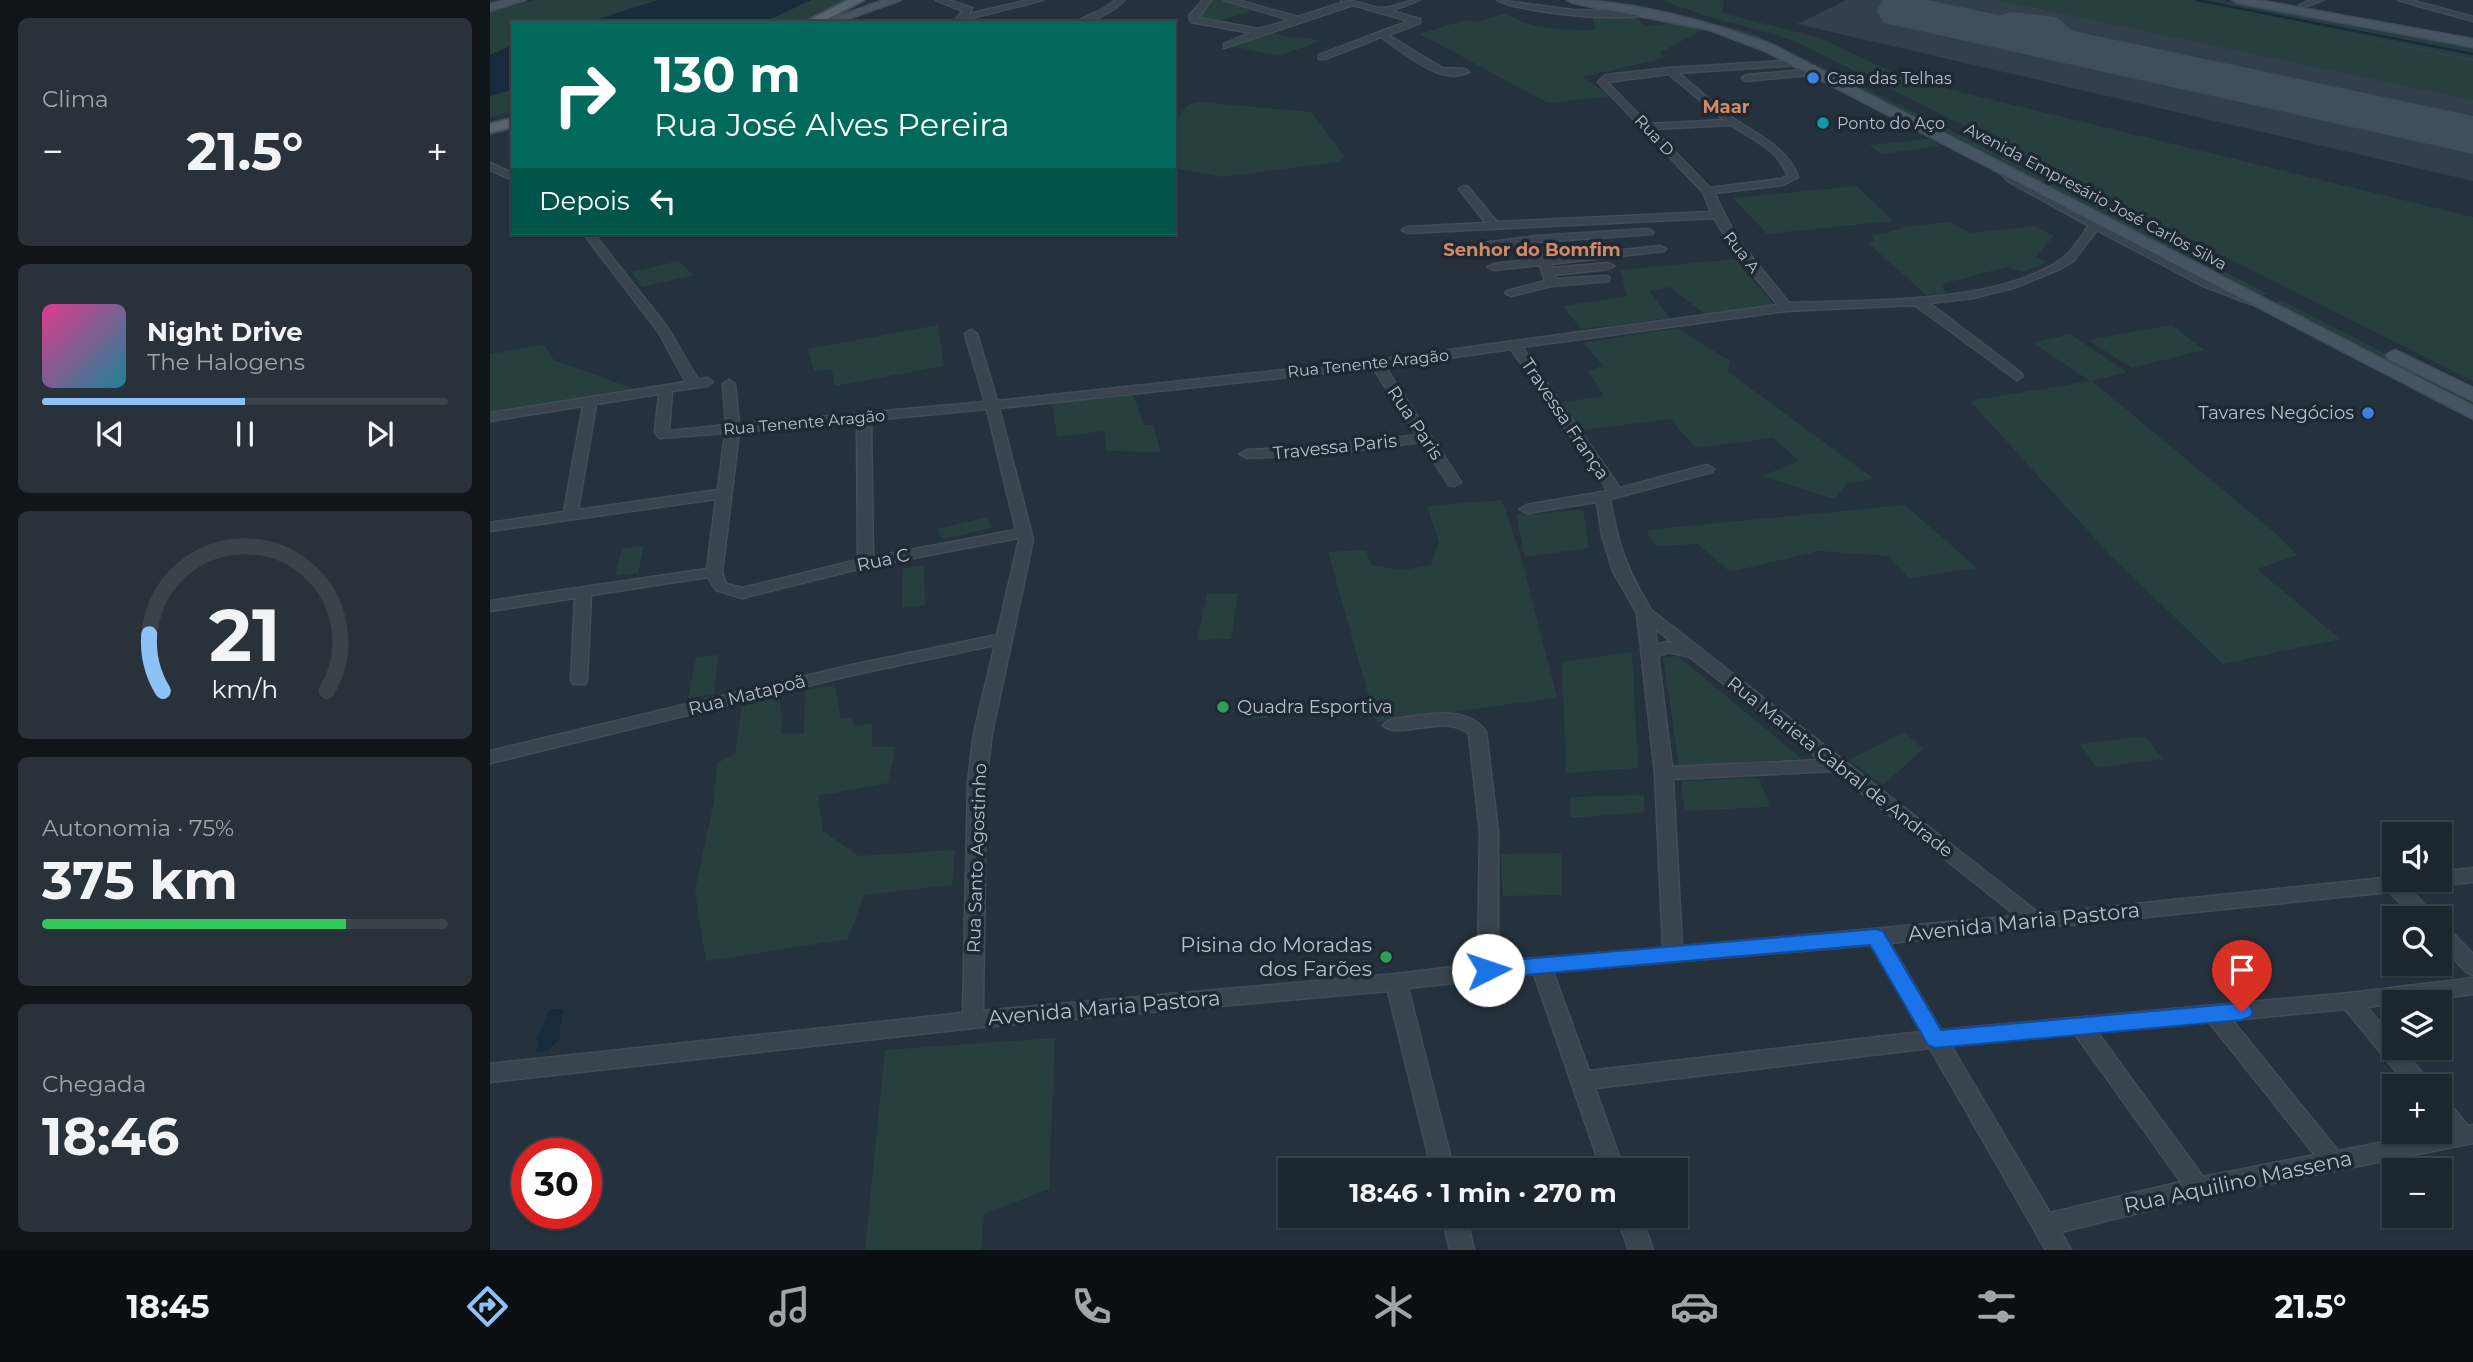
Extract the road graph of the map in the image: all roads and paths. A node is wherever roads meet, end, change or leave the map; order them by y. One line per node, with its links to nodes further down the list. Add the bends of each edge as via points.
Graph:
1 (519, 0): 22 (main road)
2 (858, 0): 34 (main road)
3 (875, 0): 35 (main road)
4 (895, 0): 35 (main road)
5 (940, 0): 24 (street)
6 (1039, 0): 27 (street)
7 (1121, 0): 37 (street)
8 (1207, 0): 38 (street, via 1192,19)
9 (1228, 0): 25 (street)
10 (1415, 0): 26 (street)
11 (1501, 0): 23 (street, via 1560,12 1610,15)
12 (1573, 0): 23 (main road, Avenida Empresário José Carlos Silva)
13 (1604, 0): 23 (main road, Avenida Empresário José Carlos Silva)
14 (2238, 0): 20 (main road)
15 (2277, 0): 20 (main road)
16 (2319, 0): 20 (street)
17 (2402, 0): 21 (street)
18 (1349, 1): 26 (street); 33 (street)
19 (2441, 2): 21 (street)
20 (2297, 6): 28 (main road)
21 (2423, 6): 32 (street)
22 (490, 8)
23 (1646, 8): 49 (main road, Avenida Empresário José Carlos Silva, via 1732,32); 81 (main road, Avenida Empresário José Carlos Silva, via 1727,24 1787,45)
24 (969, 10): 27 (street); 31 (street)
25 (1262, 10): 29 (street); 33 (street)
26 (1382, 10): 40 (street, via 1417,21)
27 (984, 13): 31 (street)
28 (2325, 13): 41 (main road); 43 (main road)
29 (1242, 15)
30 (1231, 18): 38 (street)
31 (960, 19): 36 (street)
32 (2473, 19)
33 (1299, 20): 39 (street)
34 (813, 21)
35 (831, 21)
36 (965, 21)
37 (1082, 21)
38 (1210, 24): 39 (street)
39 (1259, 32): 44 (street)
40 (1383, 35): 42 (street); 48 (street)
41 (2473, 37)
42 (1361, 43): 45 (street); 47 (street)
43 (2473, 43)
44 (1227, 46)
45 (1373, 47)
46 (1385, 50): 48 (street)
47 (1322, 57)
48 (1422, 61): 51 (street, via 1440,71)
49 (1797, 62): 50 (street); 52 (main road, Avenida Empresário José Carlos Silva)
50 (1670, 71): 55 (street); 58 (street, Rua D, via 1602,80)
51 (1465, 72)
52 (1818, 72): 53 (street); 60 (main road, Avenida Empresário José Carlos Silva)
53 (1746, 78)
54 (511, 117): 56 (main road)
55 (1732, 122): 58 (street); 64 (street, via 1768,146 1793,174 1790,180)
56 (490, 123)
57 (511, 123): 59 (main road)
58 (1646, 128): 64 (street, Rua D)
59 (490, 129)
60 (1999, 166): 67 (street, via 2012,180); 75 (main road, Avenida Empresário José Carlos Silva)
61 (494, 168): 62 (street)
62 (511, 176)
63 (1464, 189): 68 (street)
64 (1708, 191): 65 (street, Rua A)
65 (1715, 215): 66 (street); 84 (street, Rua A)
66 (1530, 224): 68 (street); 72 (street)
67 (2095, 225): 75 (street); 82 (street, Rua Tenente Aragão, via 2069,259 2056,267 1973,295)
68 (1494, 226): 69 (street)
69 (1407, 230)
70 (1648, 232): 72 (street)
71 (590, 235): 90 (street, via 701,383)
72 (1537, 239): 73 (street); 78 (street)
73 (1466, 248)
74 (1660, 249): 78 (street)
75 (2150, 250): 83 (main road, Avenida Empresário José Carlos Silva)
76 (1608, 266): 78 (street)
77 (1494, 267): 78 (street)
78 (1548, 272): 79 (street); 80 (street)
79 (1605, 279)
80 (1511, 293)
81 (2281, 296): 83 (main road); 91 (main road, Avenida Empresário José Carlos Silva)
82 (1918, 301): 84 (street, Rua Tenente Aragão); 88 (street)
83 (2261, 302): 94 (main road, Avenida Empresário José Carlos Silva)
84 (1786, 307): 86 (street, Rua Tenente Aragão)
85 (971, 334): 93 (street)
86 (1514, 345): 87 (street, Rua Tenente Aragão); 103 (street, Travessa França)
87 (1377, 364): 93 (street, Rua Tenente Aragão); 98 (street, Rua Paris)
88 (2017, 376)
89 (729, 384): 97 (street)
90 (666, 389): 92 (street); 97 (street, Rua Tenente Aragão, via 665,435)
91 (2473, 395)
92 (590, 402): 96 (street); 105 (street)
93 (992, 405): 95 (street, Rua Tenente Aragão); 107 (street)
94 (2473, 414)
95 (864, 416): 97 (street, Rua Tenente Aragão); 108 (street)
96 (490, 417)
97 (733, 427): 102 (street)
98 (1423, 438): 99 (street, Travessa Paris, via 1330,450); 101 (street, Rua Paris)
99 (1247, 454)
100 (1707, 468): 103 (street)
101 (1454, 482)
102 (722, 494): 105 (street); 109 (street)
103 (1609, 495): 104 (street); 112 (street, via 1609,535 1621,571)
104 (1527, 509)
105 (570, 517): 106 (street)
106 (490, 527)
107 (1026, 532): 108 (street, Rua C); 113 (street, Rua Santo Agostinho)
108 (866, 563): 109 (street, Rua C, via 742,593 721,587)
109 (714, 572): 110 (street)
110 (583, 592): 111 (street); 116 (street)
111 (490, 606)
112 (1645, 613): 114 (street, Rua Marieta Cabral de Andrade); 115 (street)
113 (1004, 638): 118 (street, Rua Matapoã); 137 (street, Rua Santo Agostinho, via 977,782)
114 (1694, 653): 115 (street, via 1666,647); 119 (street, Rua Marieta Cabral de Andrade)
115 (1650, 654): 120 (street)
116 (579, 680)
117 (1392, 725): 132 (street, via 1453,719 1464,720 1477,732 1489,832)
118 (490, 757)
119 (1836, 765): 120 (street); 126 (street, Rua Marieta Cabral de Andrade)
120 (1664, 773): 129 (street)
121 (2473, 875): 122 (street)
122 (2452, 878)
123 (2382, 885): 126 (street, Avenida Maria Pastora)
124 (2402, 892): 125 (street)
125 (2415, 906)
126 (2035, 920): 127 (street, Avenida Maria Pastora)
127 (1876, 937): 129 (street, Avenida Maria Pastora); 139 (street)
128 (2452, 945): 131 (street)
129 (1674, 954): 130 (street, Avenida Maria Pastora)
130 (1541, 967): 132 (street, Avenida Maria Pastora); 142 (street)
131 (2473, 967)
132 (1488, 970): 133 (street, Avenida Maria Pastora)
133 (1396, 982): 137 (street, Avenida Maria Pastora); 145 (street)
134 (2473, 986): 135 (street)
135 (2350, 1001): 136 (street); 141 (street)
136 (2215, 1014): 138 (street); 147 (street)
137 (973, 1020): 140 (street, Avenida Maria Pastora)
138 (2081, 1027): 139 (street); 148 (street)
139 (1935, 1039): 142 (street); 149 (street)
140 (490, 1073)
141 (2411, 1074)
142 (1581, 1081): 146 (street)
143 (2452, 1120): 144 (street)
144 (2468, 1135): 147 (street, Rua Aquilino Massena)
145 (1440, 1158)
146 (1608, 1158)
147 (2333, 1161): 148 (street, Rua Aquilino Massena)
148 (2199, 1188): 149 (street, Rua Aquilino Massena)
149 (2045, 1225): 154 (street)
150 (1457, 1228): 152 (street)
151 (1633, 1228): 153 (street)
152 (1462, 1250)
153 (1641, 1250)
154 (2059, 1250)

